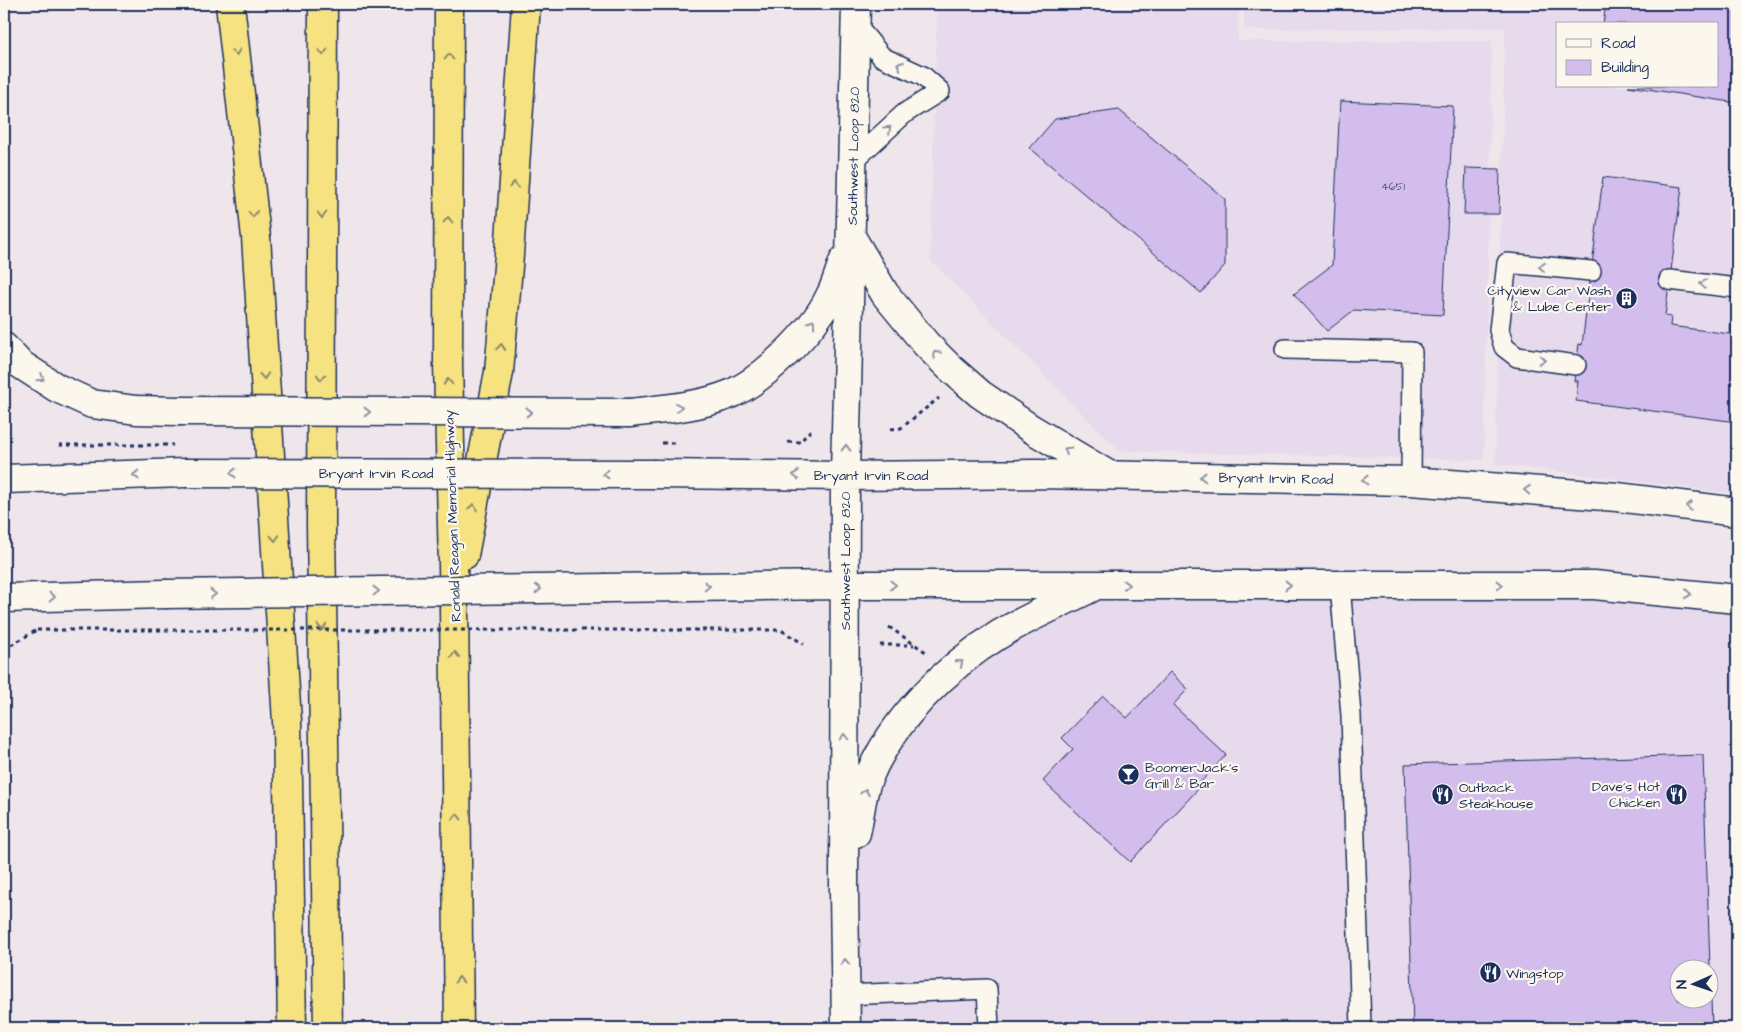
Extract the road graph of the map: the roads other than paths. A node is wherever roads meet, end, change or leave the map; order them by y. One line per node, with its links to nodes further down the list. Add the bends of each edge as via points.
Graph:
1 (230, 4): 27 (highway, one-way to 27, via 256,237 286,721)
2 (323, 4): 28 (highway, one-way to 28, via 321,525)
3 (449, 4): 24 (highway, Ronald Reagan Memorial Highway, one-way to 3, via 448,363)
4 (526, 4): 24 (highway, one-way to 4, via 499,372)
5 (856, 14): 6 (main road, Southwest Loop 820); 6 (lane, one-way to 5, via 905,113 940,91 923,76 882,57)
6 (852, 162): 7 (main road, Southwest Loop 820)
7 (852, 238): 11 (main road, one-way to 7, bridge, via 20,364 57,388 92,404 136,410 630,412 684,407 728,394 767,371 804,335 830,297); 14 (main road, one-way to 7, via 1030,428 980,394 948,367 884,294); 15 (main road, Southwest Loop 820, one-way to 7)
8 (1591, 271): 13 (lane, one-way to 13, via 1507,263 1499,330 1504,346 1518,356)
9 (1670, 280): 10 (lane, one-way to 9)
10 (1737, 288)
11 (4, 347)
12 (1285, 349): 17 (lane, via 1412,352)
13 (1576, 365)
14 (1109, 475): 15 (main road, Bryant Irvin Road); 17 (main road, Bryant Irvin Road, one-way to 14)
15 (845, 476): 16 (main road, Bryant Irvin Road, one-way to 16, bridge, via 185,473); 19 (main road, Southwest Loop 820)
16 (4, 479)
17 (1411, 481): 18 (main road, Bryant Irvin Road, one-way to 17, via 1617,497)
18 (1737, 512)
19 (844, 585): 20 (main road, one-way to 20); 22 (main road, one-way to 19, bridge); 25 (main road, Southwest Loop 820, one-way to 19)
20 (1096, 585): 21 (main road, one-way to 21); 25 (main road, one-way to 20, via 866,782 902,722 931,688 961,661 1000,634)
21 (1340, 585): 23 (main road, one-way to 23, via 1594,584); 32 (lane, via 1351,715)
22 (4, 598)
23 (1737, 599)
24 (454, 606): 29 (highway, Ronald Reagan Memorial Highway, one-way to 24)
25 (844, 891): 26 (main road, Southwest Loop 820, one-way to 25)
26 (845, 994): 30 (main road, Southwest Loop 820); 31 (lane, via 987,989)
27 (292, 1028)
28 (328, 1028)
29 (459, 1028)
30 (846, 1028)
31 (988, 1028)
32 (1360, 1028)

